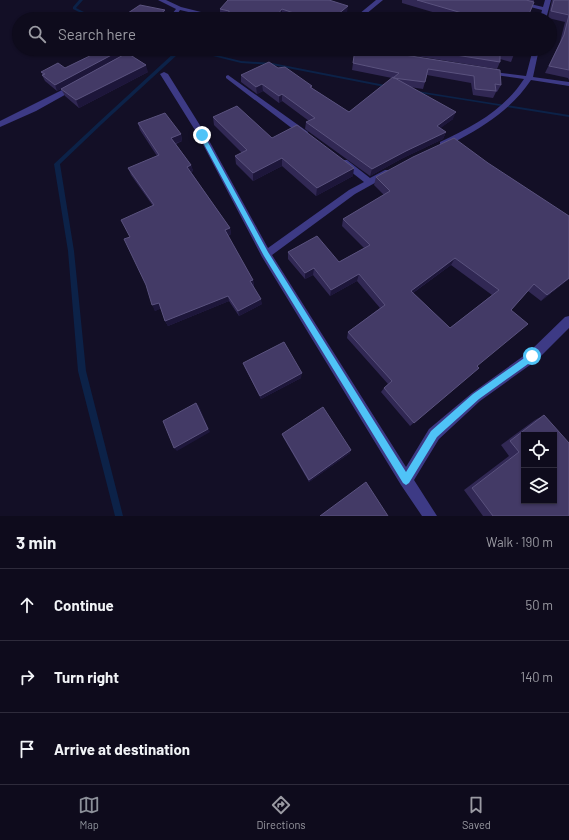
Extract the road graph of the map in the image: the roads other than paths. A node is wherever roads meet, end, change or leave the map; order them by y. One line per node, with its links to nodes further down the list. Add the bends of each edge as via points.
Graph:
1 (161, 0): 5 (street)
2 (380, 0): 9 (street)
3 (506, 0): 6 (street)
4 (548, 0): 6 (street)
5 (179, 8): 7 (street); 8 (street)
6 (544, 9): 10 (street)
7 (176, 12)
8 (196, 12)
9 (365, 12)
10 (544, 12)
11 (130, 56): 13 (street)
12 (534, 56): 17 (street)
13 (110, 67)
14 (481, 71): 17 (street)
15 (164, 74): 26 (street, via 202,135)
16 (228, 77): 21 (street)
17 (528, 78): 19 (street); 22 (street, via 504,107 469,132)
18 (82, 82): 20 (street)
19 (569, 84)
20 (0, 124)
21 (314, 141)
22 (434, 148)
23 (339, 159): 25 (street)
24 (394, 168): 25 (street)
25 (370, 182): 26 (street, via 352,192)
26 (266, 254): 28 (street)
27 (569, 321): 28 (street, via 532,356 476,397 434,434)
28 (406, 480): 29 (street)
29 (430, 516)

